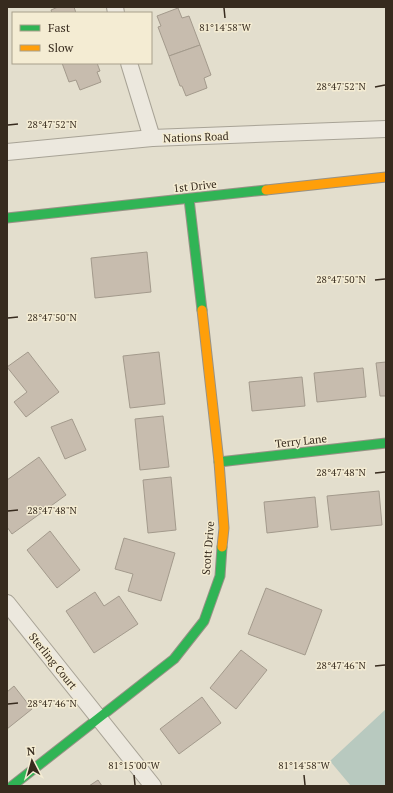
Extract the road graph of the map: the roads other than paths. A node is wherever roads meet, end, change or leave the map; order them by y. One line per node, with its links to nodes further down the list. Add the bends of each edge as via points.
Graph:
1 (129, 64): 3 (street)
2 (386, 129): 3 (street, Nations Road)
3 (152, 138): 4 (street, Nations Road)
4 (7, 152)
5 (386, 177): 6 (street, 1st Drive)
6 (189, 199): 7 (street, 1st Drive); 9 (street, Scott Drive)
7 (7, 218)
8 (386, 443): 9 (street, Terry Lane)
9 (219, 462): 11 (street, Scott Drive, via 224,528 220,576 204,621 174,659)
10 (7, 603): 11 (street, Sterling Court)
11 (99, 718): 12 (street, Scott Drive); 13 (street, Sterling Court)
12 (12, 786)
13 (153, 786)

